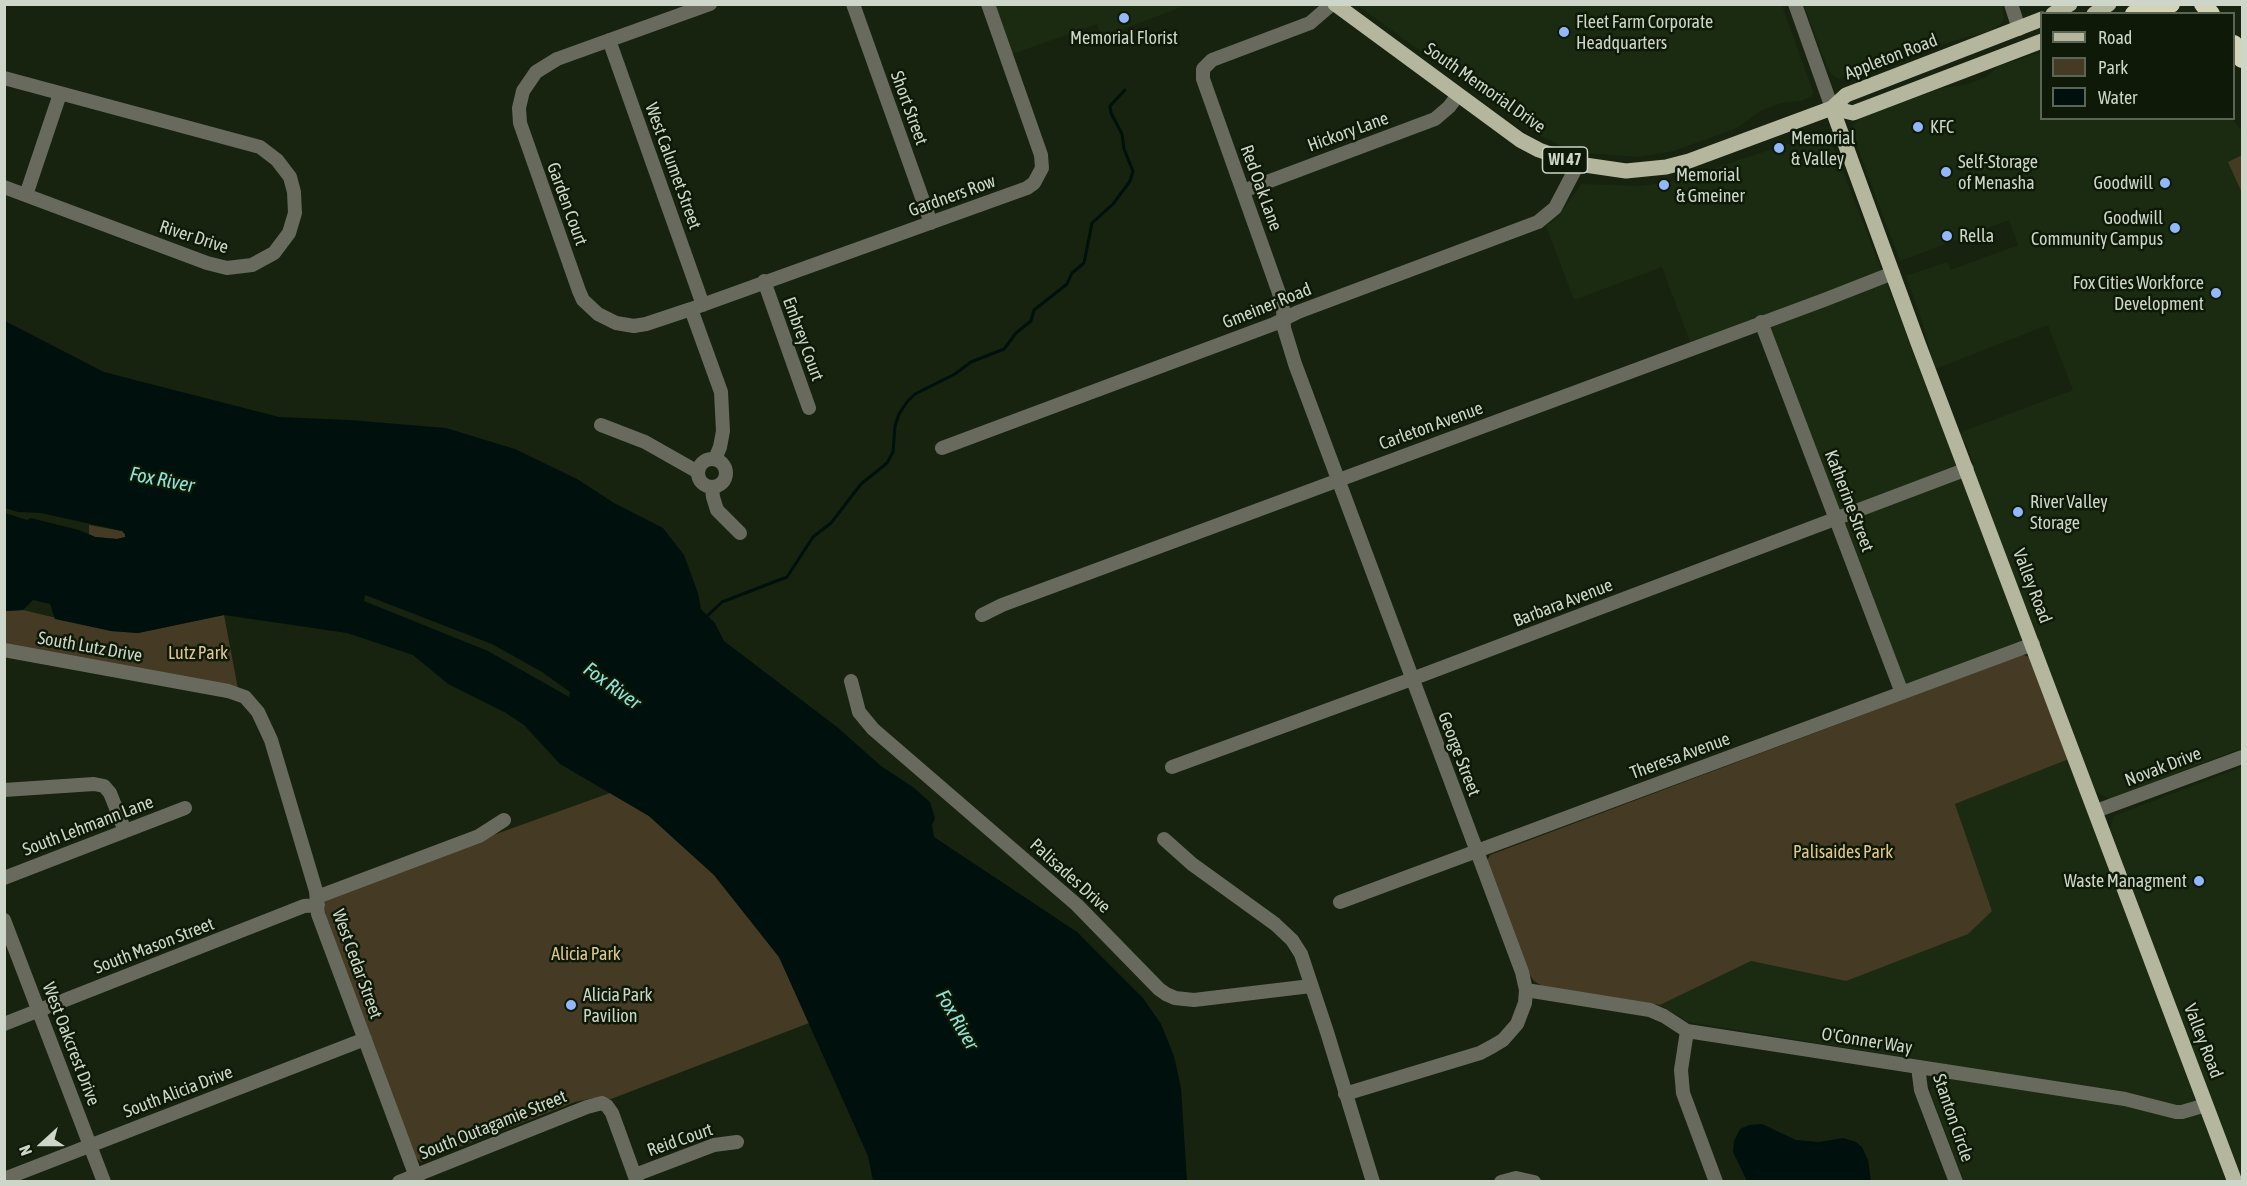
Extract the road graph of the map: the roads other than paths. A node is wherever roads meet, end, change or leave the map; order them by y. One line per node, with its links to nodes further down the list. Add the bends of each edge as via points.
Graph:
1 (710, 4): 13 (street)
2 (853, 4): 23 (street, Short Street)
3 (988, 4): 23 (street, Gardners Row, via 1041,154 1042,168 1027,188)
4 (1333, 4): 17 (main road, South Memorial Drive / WI 47); 21 (street, Red Oak Lane, via 1310,23 1212,60 1203,69 1203,79)
5 (1795, 4): 18 (street, Valley Road)
6 (2011, 4): 12 (street)
7 (2070, 4): 9 (main road)
8 (2171, 4): 10 (highway)
9 (2056, 12)
10 (2141, 12)
11 (2040, 20): 12 (main road, Appleton Road / WI 47)
12 (2019, 29): 18 (main road, Appleton Road / WI 47, via 1846,95)
13 (609, 40): 26 (street, West Calumet Street); 26 (street, Garden Court, via 540,68 523,91 520,123 579,291 589,306 610,321 634,326)
14 (2040, 42): 18 (main road, Appleton Road / WI 47, via 1853,113)
15 (4, 78): 16 (street, River Drive)
16 (60, 94): 22 (street); 22 (street, River Drive, via 267,151 290,177 295,199 292,225 285,241 267,258 243,267 226,268)
17 (1458, 95): 19 (main road, South Memorial Drive / WI 47, via 1520,140); 21 (street, Hickory Lane, via 1435,119)
18 (1832, 108): 19 (main road, South Memorial Drive / WI 47, via 1666,167 1626,171); 24 (main road, Valley Road)
19 (1578, 164): 27 (street, Gmeiner Road, via 1555,208 1538,222)
20 (4, 187): 22 (street, River Drive)
21 (1243, 191): 27 (street, Red Oak Lane, via 1279,293)
22 (26, 195)
23 (931, 223): 25 (street, Gardners Row)
24 (1893, 273): 28 (street, Carleton Avenue); 33 (main road, Valley Road)
25 (764, 281): 26 (street, Gardners Row); 29 (street, Embrey Court)
26 (697, 307): 32 (street, West Calumet Street, via 721,392 723,431)
27 (1284, 319): 31 (street, Gmeiner Road); 35 (street, George Street, via 1288,342)
28 (1761, 322): 35 (street, Carleton Avenue); 37 (street, Katherine Street)
29 (809, 408)
30 (601, 425): 34 (street, via 645,442)
31 (942, 448)
32 (715, 459): 34 (street, via 701,464); 36 (street, via 723,464 726,477)
33 (1966, 469): 37 (street, Barbara Avenue); 40 (main road, Valley Road)
34 (698, 472): 36 (street, via 703,485)
35 (1338, 480): 39 (street, Carleton Avenue); 42 (street, George Street)
36 (712, 488): 38 (street, via 717,510)
37 (1836, 519): 42 (street, Barbara Avenue); 44 (street, Katherine Street)
38 (740, 533)
39 (982, 615)
40 (2033, 644): 44 (street, Theresa Avenue); 50 (main road, Valley Road)
41 (4, 650): 45 (street, South Lutz Drive)
42 (1412, 679): 47 (street, Barbara Avenue); 54 (street, George Street)
43 (851, 681): 59 (street, Palisades Drive, via 860,712 873,729 1077,905 1166,994 1194,1000)
44 (1902, 693): 54 (street, Theresa Avenue)
45 (239, 694): 56 (street, West Cedar Street, via 258,712 267,731)
46 (2242, 757): 50 (street, Novak Drive)
47 (1172, 767)
48 (4, 790): 52 (street, via 104,786 111,793)
49 (185, 808): 52 (street, South Lehmann Lane)
50 (2096, 811): 67 (main road, Valley Road)
51 (504, 820): 56 (street, South Mason Street, via 479,836)
52 (125, 831): 55 (street, South Lehmann Lane)
53 (1164, 839): 59 (street, via 1282,929 1300,954)
54 (1477, 851): 57 (street, Theresa Avenue); 60 (street, George Street)
55 (4, 878)
56 (318, 901): 61 (street, South Mason Street); 64 (street, West Cedar Street, via 318,914)
57 (1340, 902)
58 (4, 920): 61 (street, West Oakcrest Drive)
59 (1311, 986): 66 (street)
60 (1526, 990): 63 (street, O'Conner Way, via 1650,1010); 66 (street, George Street, via 1517,1024 1493,1046)
61 (39, 1010): 62 (street, South Mason Street); 69 (street, West Oakcrest Drive)
62 (4, 1024)
63 (1687, 1030): 65 (street, O'Conner Way); 78 (street, via 1681,1070 1683,1093)
64 (365, 1040): 69 (street, South Alicia Drive); 70 (street, West Cedar Street)
65 (1918, 1067): 67 (street, O'Conner Way, via 2125,1099 2176,1112); 79 (street, Stanton Circle, via 1922,1090)
66 (1345, 1094): 75 (street)
67 (2206, 1105): 80 (main road, Valley Road)
68 (737, 1142): 71 (street, Reid Court, via 714,1145)
69 (91, 1146): 72 (street, South Alicia Drive); 73 (street, West Oakcrest Drive)
70 (417, 1178): 71 (street, South Outagamie Street, via 602,1103 612,1113); 74 (street, South Outagamie Street)
71 (636, 1178)
72 (4, 1179)
73 (104, 1182)
74 (399, 1182)
75 (1373, 1182)
76 (1501, 1182): 77 (street, via 1516,1178)
77 (1534, 1182)
78 (1716, 1182)
79 (1956, 1182)
80 (2235, 1182)

